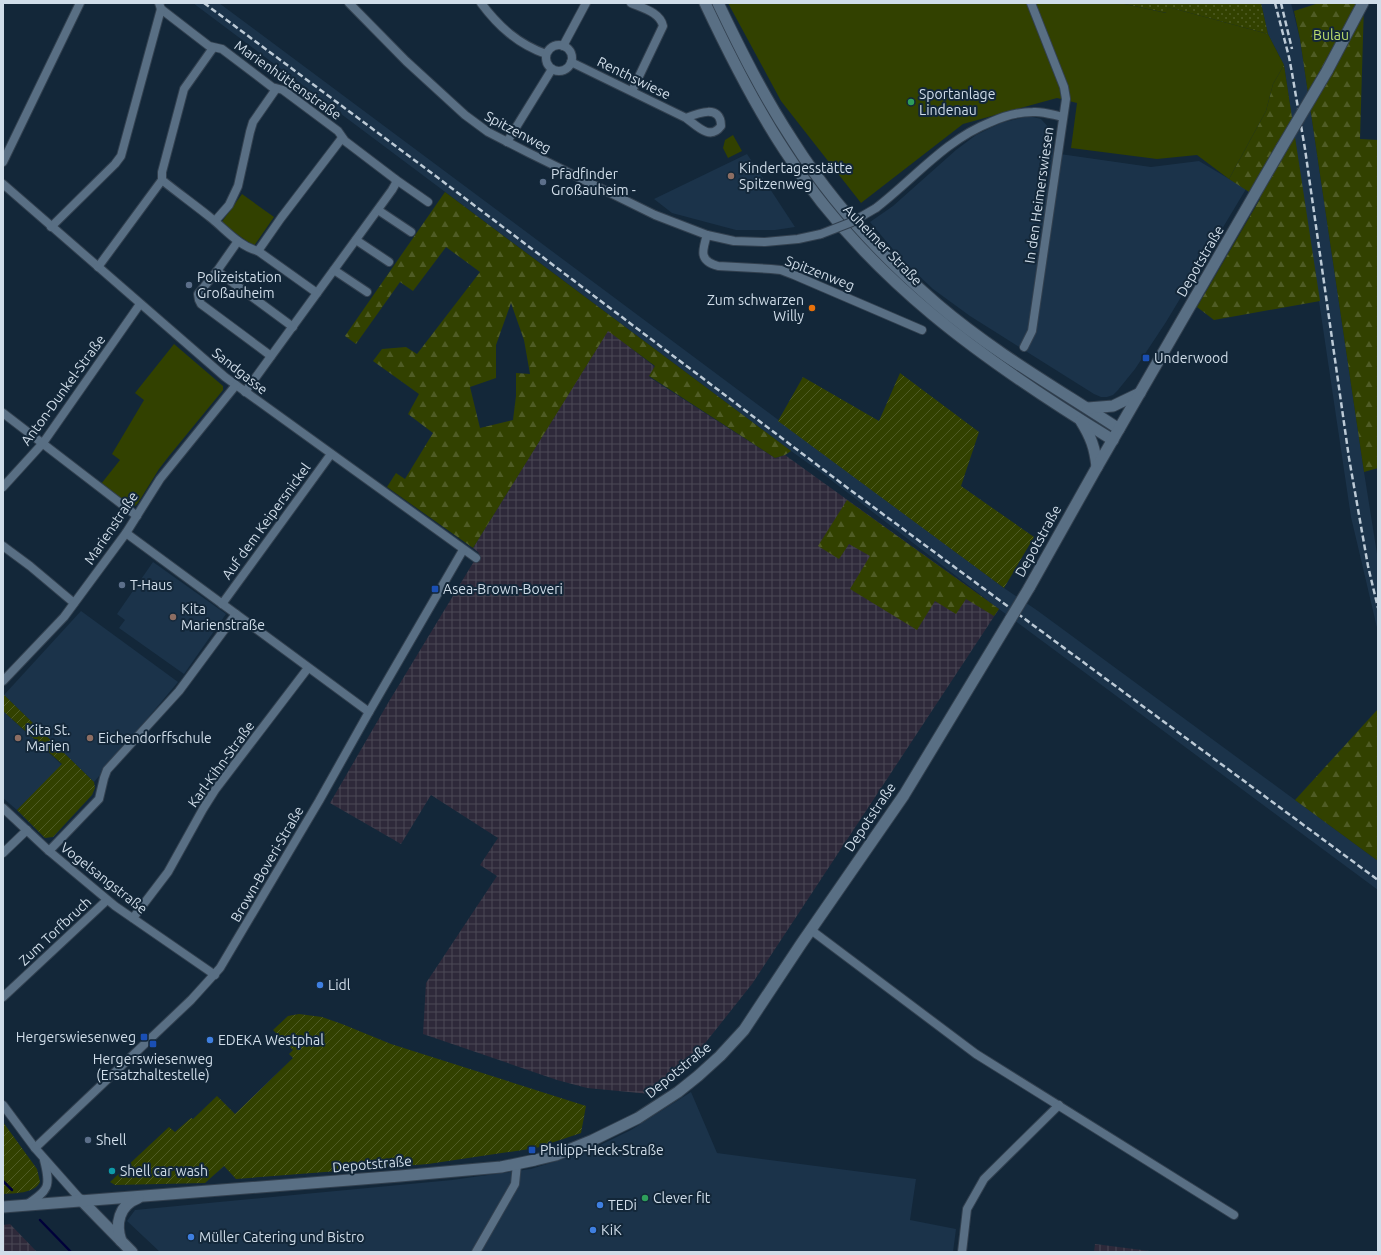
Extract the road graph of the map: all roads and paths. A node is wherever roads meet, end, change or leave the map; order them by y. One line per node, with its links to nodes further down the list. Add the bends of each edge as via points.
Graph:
1 (80, 3): 22 (street)
2 (349, 3): 21 (street, Spitzenweg, via 406,62 465,115)
3 (481, 3): 13 (street, via 513,37 527,47)
4 (586, 3): 11 (street)
5 (631, 3): 17 (street, via 655,14 663,26)
6 (705, 3): 52 (main road, Auheimer Straße, via 739,73 785,152 850,236 879,268 960,337)
7 (718, 3): 50 (main road, Auheimer Straße, via 759,85 793,142 860,230 932,300 962,324 1003,354)
8 (1031, 3): 18 (street, via 1064,87 1066,99)
9 (1364, 3): 49 (main road, Depotstraße, bridge)
10 (160, 6): 12 (street, Marienhüttenstraße); 29 (street, via 119,160)
11 (563, 46): 13 (street, via 554,46); 14 (street, via 571,54)
12 (213, 48): 16 (street, Marienhüttenstraße, via 222,49); 24 (street, via 184,89)
13 (546, 54): 15 (street, via 547,63)
14 (571, 62): 15 (street, via 564,70); 17 (street, Renthswiese)
15 (552, 69): 21 (street)
16 (276, 89): 20 (street, Marienhüttenstraße, via 283,90 338,131); 28 (street, via 252,127 238,186 228,205)
17 (632, 91): 19 (street, Renthswiese)
18 (1063, 117): 31 (street, In den Heimerswiesen, bridge, via 1041,112 1019,113 999,118 972,130 936,155 876,208 852,222); 45 (street, In den Heimerswiesen, via 1032,331)
19 (686, 118)
20 (342, 138): 23 (street, Marienhüttenstraße); 35 (street)
21 (507, 142): 32 (street, Spitzenweg, via 655,215)
22 (3, 162)
23 (395, 179): 26 (street, Marienhüttenstraße); 27 (street, via 395,186)
24 (162, 180): 28 (street); 37 (street)
25 (3, 184): 29 (street, Sandgasse)
26 (428, 202)
27 (378, 210): 30 (street); 33 (street)
28 (215, 221): 34 (street)
29 (51, 227): 37 (street, Sandgasse)
30 (411, 232)
31 (821, 234): 32 (street, Spitzenweg, via 798,240 765,242 734,241)
32 (707, 235): 44 (street, Spitzenweg, via 702,251 706,261 711,264 781,270)
33 (356, 240): 36 (street); 38 (street)
34 (238, 241): 35 (street); 39 (street)
35 (258, 251): 41 (street)
36 (389, 262)
37 (98, 267): 42 (street, Sandgasse)
38 (334, 270): 40 (street); 41 (street)
39 (217, 271): 43 (street); 46 (street, via 198,294 201,304)
40 (367, 292)
41 (316, 293): 43 (street)
42 (140, 304): 47 (street, Sandgasse); 55 (street, Anton-Dunkel-Straße)
43 (293, 327): 46 (street)
44 (922, 330)
45 (1024, 347)
46 (271, 356): 48 (street)
47 (236, 385): 48 (street, Sandgasse); 59 (street, Marienstraße, via 160,479)
48 (245, 392): 56 (street, Sandgasse)
49 (1140, 393): 50 (main road, via 1113,406); 53 (main road, Depotstraße)
50 (1088, 408): 53 (main road, Auheimer Straße)
51 (3, 412): 55 (street)
52 (1080, 419): 54 (main road, Auheimer Straße); 57 (main road, via 1092,440)
53 (1119, 429): 54 (main road, Depotstraße)
54 (1113, 440): 57 (main road, Depotstraße)
55 (43, 443): 58 (street, Anton-Dunkel-Straße); 59 (street)
56 (331, 454): 62 (street, Sandgasse); 65 (street, Auf dem Keipersnickel)
57 (1097, 467): 76 (main road, Depotstraße, bridge, via 1029,588 904,795)
58 (3, 487)
59 (137, 516): 60 (street, Marienstraße)
60 (126, 533): 64 (street, Marienstraße); 65 (street)
61 (3, 546): 64 (street)
62 (464, 550): 63 (street, Sandgasse); 69 (street, Brown-Boveri-Straße)
63 (476, 558)
64 (74, 604): 68 (street, Marienstraße)
65 (222, 604): 66 (street)
66 (236, 614): 67 (street); 72 (street, via 179,691 107,770 99,798)
67 (308, 668): 69 (street); 75 (street, Karl-Kihn-Straße, via 209,799 168,872)
68 (3, 681)
69 (369, 712): 77 (street, Brown-Boveri-Straße, via 322,796)
70 (3, 808): 71 (street, Vogelsangstraße)
71 (27, 830): 72 (street, Vogelsangstraße); 73 (street)
72 (49, 851): 74 (street, Vogelsangstraße)
73 (3, 853)
74 (107, 900): 75 (street, Vogelsangstraße); 78 (street, Zum Torfbruch)
75 (133, 918): 77 (street, Vogelsangstraße)
76 (811, 930): 80 (street, via 976,1054); 83 (main road, Depotstraße, via 744,1030 698,1076 663,1102 621,1127 556,1155)
77 (215, 974): 81 (street, Brown-Boveri-Straße, via 191,1000)
78 (3, 997)
79 (3, 1105): 81 (street)
80 (1059, 1105): 88 (street); 92 (street, via 984,1179 967,1209)
81 (35, 1148): 82 (street)
82 (44, 1157): 85 (street); 86 (street, via 48,1175 47,1185 40,1195)
83 (517, 1164): 84 (main road, Depotstraße); 91 (street, via 515,1184)
84 (143, 1196): 85 (main road, Depotstraße); 89 (main road, via 135,1198 123,1208 118,1228)
85 (81, 1200): 86 (main road, Depotstraße); 89 (main road)
86 (26, 1205): 87 (main road, Depotstraße)
87 (3, 1207)
88 (1234, 1215)
89 (122, 1242): 90 (main road)
90 (132, 1252)
91 (476, 1252)
92 (962, 1252)

